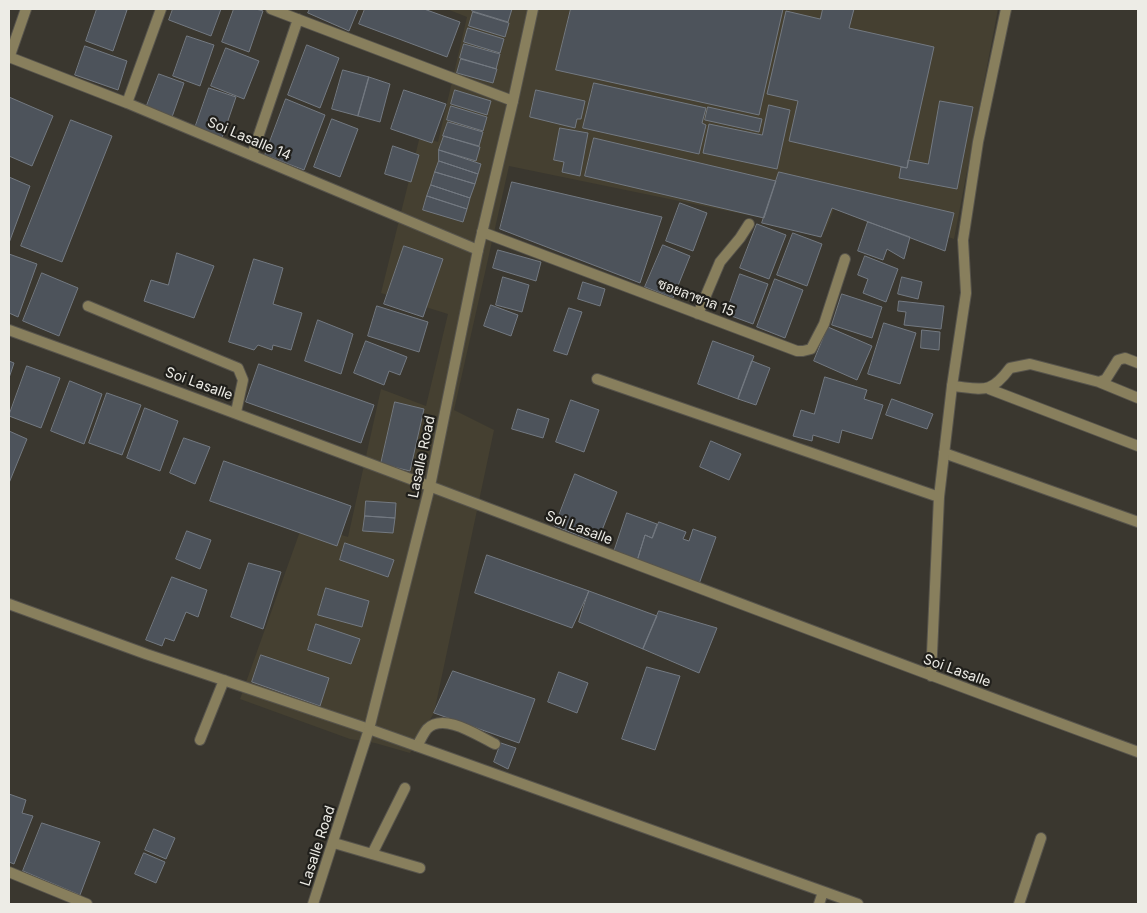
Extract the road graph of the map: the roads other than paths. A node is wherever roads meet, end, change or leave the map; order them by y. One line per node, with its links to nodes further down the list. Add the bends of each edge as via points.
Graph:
1 (26, 9): 7 (street)
2 (160, 9): 9 (street)
3 (271, 9): 6 (street)
4 (532, 9): 8 (street, Lasalle Road)
5 (1006, 9): 21 (street, via 978,142 963,240 966,294)
6 (298, 19): 8 (street); 10 (street)
7 (9, 58): 9 (street, Soi Lasalle 14)
8 (513, 101): 12 (street, Lasalle Road)
9 (127, 103): 10 (street, Soi Lasalle 14)
10 (252, 155): 13 (street, Soi Lasalle 14)
11 (749, 224): 16 (street, via 720,262)
12 (482, 232): 13 (street, Lasalle Road); 16 (street, ซอยลาซาล 15)
13 (478, 250): 27 (street, Lasalle Road)
14 (845, 259): 16 (street, ซอยลาซาล 15, via 824,324 808,351 797,351)
15 (88, 306): 24 (street, via 238,368 243,380)
16 (698, 314)
17 (9, 330): 24 (street, Soi Lasalle)
18 (1138, 363): 20 (street, via 1125,358 1118,360 1106,379)
19 (597, 379): 28 (street)
20 (1099, 382): 22 (street, via 1030,364 1010,368 1000,382); 23 (street)
21 (952, 386): 22 (street); 26 (street)
22 (989, 389): 25 (street)
23 (1138, 398)
24 (236, 412): 27 (street, Soi Lasalle)
25 (1138, 446)
26 (944, 453): 28 (street); 29 (street)
27 (430, 486): 31 (street, Soi Lasalle); 33 (street, Lasalle Road)
28 (939, 497): 31 (street)
29 (1138, 522)
30 (9, 604): 32 (street)
31 (931, 676): 37 (street, Soi Lasalle)
32 (224, 680): 33 (street); 34 (street)
33 (369, 729): 36 (street); 40 (street, Lasalle Road)
34 (200, 740)
35 (495, 744): 36 (street, via 452,723 441,723 427,729)
36 (417, 746): 44 (street)
37 (1138, 752)
38 (405, 788): 41 (street)
39 (1040, 838): 49 (street)
40 (334, 843): 41 (street); 46 (street, Lasalle Road)
41 (372, 854): 42 (street)
42 (420, 868)
43 (9, 872): 45 (street)
44 (823, 892): 47 (street); 48 (street)
45 (87, 904)
46 (313, 904)
47 (819, 904)
48 (858, 904)
49 (1019, 904)

